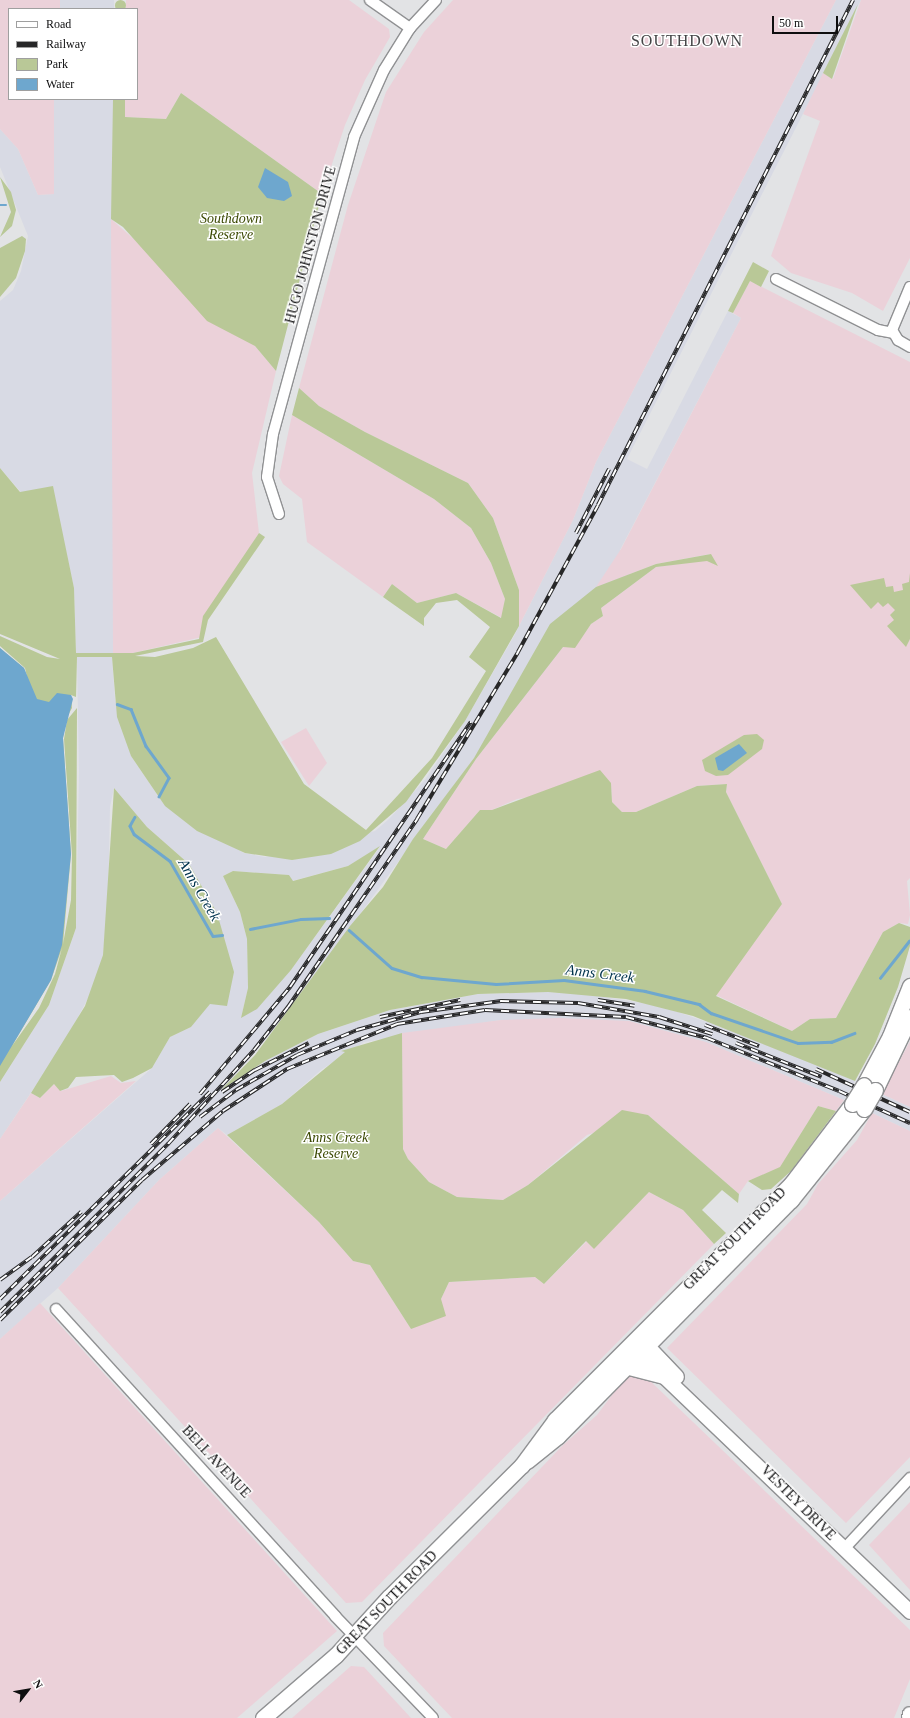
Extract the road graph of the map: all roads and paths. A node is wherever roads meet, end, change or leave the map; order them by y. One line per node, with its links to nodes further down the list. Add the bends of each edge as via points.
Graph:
1 (370, 0): 3 (street)
2 (436, 0): 3 (street, HUGO JOHNSTON DRIVE)
3 (410, 28): 8 (street, HUGO JOHNSTON DRIVE, via 384,70 354,137 272,434 267,477)
4 (776, 279): 6 (street, via 878,330)
5 (910, 287): 6 (street, via 893,322)
6 (893, 333): 7 (street)
7 (910, 347)
8 (279, 514)
9 (910, 986): 11 (main road, GREAT SOUTH ROAD)
10 (910, 1017): 11 (main road, GREAT SOUTH ROAD)
11 (869, 1088): 13 (main road, GREAT SOUTH ROAD, bridge, via 808,1182)
12 (56, 1309): 21 (street, BELL AVENUE)
13 (638, 1344): 14 (main road, GREAT SOUTH ROAD); 15 (street, VESTEY DRIVE); 16 (street, VESTEY DRIVE, via 678,1379); 17 (main road, GREAT SOUTH ROAD, via 555,1420)
14 (626, 1366): 15 (main road); 17 (main road, GREAT SOUTH ROAD, via 547,1447)
15 (664, 1376): 16 (street, VESTEY DRIVE)
16 (686, 1393): 19 (street, VESTEY DRIVE)
17 (522, 1465): 21 (main road, GREAT SOUTH ROAD)
18 (910, 1478): 19 (street)
19 (844, 1549): 20 (street, VESTEY DRIVE)
20 (910, 1612)
21 (353, 1635): 23 (main road, GREAT SOUTH ROAD, via 336,1655); 24 (street, BELL AVENUE)
22 (910, 1714): 25 (street)
23 (263, 1718)
24 (433, 1718)
25 (909, 1718)

